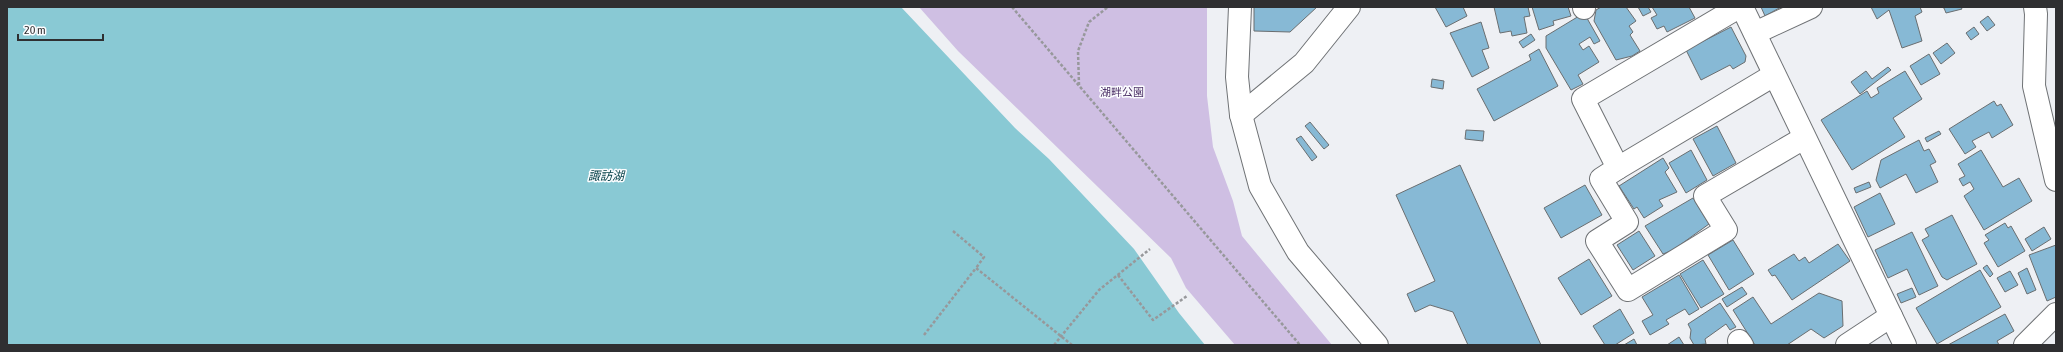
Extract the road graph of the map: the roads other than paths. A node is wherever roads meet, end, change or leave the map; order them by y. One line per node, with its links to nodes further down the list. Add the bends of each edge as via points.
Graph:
1 (1240, 7): 9 (street, via 1237,77)
2 (1349, 7): 9 (street, via 1304,63)
3 (1739, 7): 11 (street, via 1583,100)
4 (1742, 7): 7 (street)
5 (1811, 7): 7 (street)
6 (2035, 7): 12 (street, via 2034,86)
7 (1755, 33): 8 (street)
8 (1774, 76): 10 (street); 11 (street)
9 (1241, 115): 15 (street, via 1260,186 1294,246)
10 (1804, 138): 11 (street, via 1705,196 1726,230 1628,290 1598,241 1627,222 1601,179); 14 (street)
11 (1618, 168)
12 (2056, 180)
13 (2056, 314): 18 (street)
14 (1891, 316): 16 (street); 17 (street)
15 (1377, 345)
16 (1847, 345)
17 (1905, 345)
18 (2025, 345)

